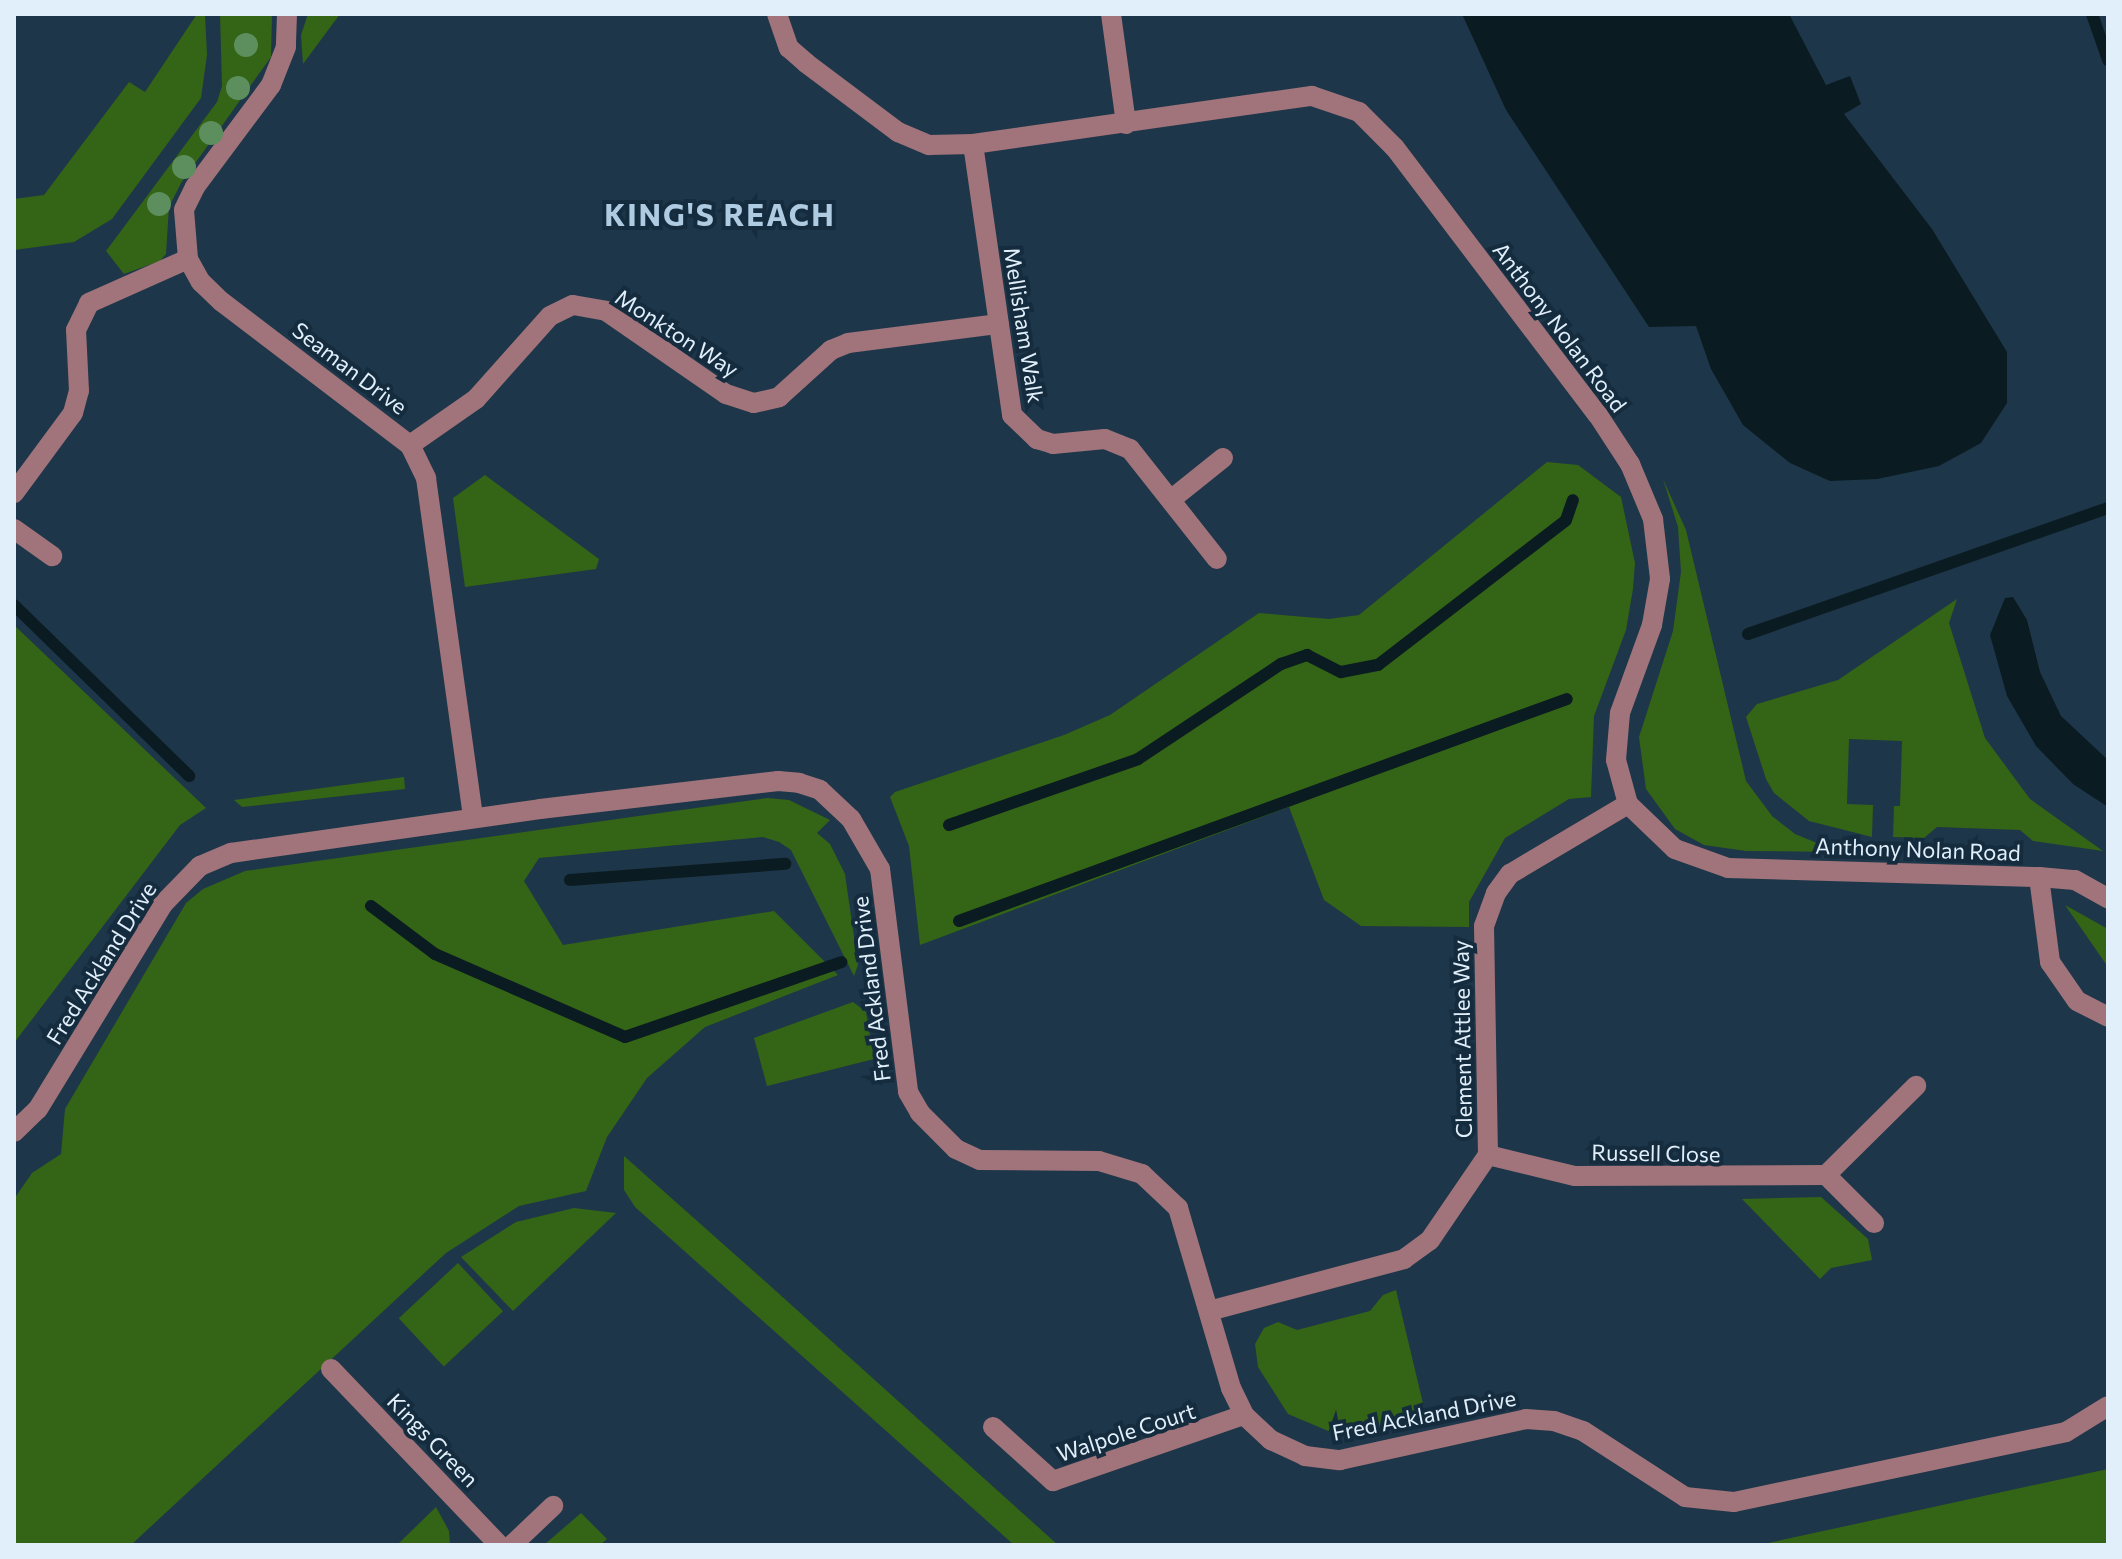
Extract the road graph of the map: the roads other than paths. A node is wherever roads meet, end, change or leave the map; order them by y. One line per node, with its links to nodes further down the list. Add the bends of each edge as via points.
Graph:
1 (287, 14): 6 (street, via 286,47 271,85 195,187 184,210)
2 (777, 14): 5 (street, Anthony Nolan Road, via 789,48 898,132 929,145)
3 (1111, 14): 4 (street)
4 (1126, 124): 5 (street, Anthony Nolan Road); 15 (street, Anthony Nolan Road, via 1312,96 1359,112 1395,148 1598,415 1630,464 1653,519 1660,579 1652,625 1620,713 1616,760)
5 (973, 144): 7 (street, Mellisham Walk)
6 (188, 259): 8 (street, Seaman Drive, via 201,282 222,302); 10 (street, via 89,303 76,330 79,391 73,413)
7 (999, 324): 8 (street, Monkton Way, via 848,343 831,350 779,397 754,403 726,394 606,311 573,305 550,316 476,399); 11 (street, Mellisham Walk, via 1012,415 1024,430 1053,444 1105,439 1120,444 1139,457)
8 (410, 445): 16 (street, Seaman Drive, via 426,478)
9 (1223, 458): 11 (street)
10 (14, 493)
11 (1173, 498): 14 (street, Mellisham Walk)
12 (14, 529): 13 (street)
13 (52, 556)
14 (1217, 559)
15 (1628, 804): 17 (street, Anthony Nolan Road, via 1675,849 1728,868); 22 (street, Clement Attlee Way, via 1510,874 1496,893 1484,926)
16 (473, 818): 21 (street, Fred Ackland Drive, via 231,853 200,866 163,904 38,1109); 25 (street, Fred Ackland Drive, via 778,781 820,790 859,830 880,869 908,1092 920,1113 956,1149 980,1160 1019,1165 1099,1161 1142,1174 1178,1208)
17 (2039, 877): 18 (street, Anthony Nolan Road, via 2075,880); 19 (street, via 2050,962 2077,1001)
18 (2108, 898)
19 (2108, 1017)
20 (1916, 1086): 23 (street)
21 (14, 1132)
22 (1488, 1155): 23 (street, Russell Close, via 1575,1176); 25 (street, Clement Attlee Way, via 1430,1240 1404,1259)
23 (1826, 1175): 24 (street)
24 (1874, 1223)
25 (1209, 1311): 28 (street, Fred Ackland Drive)
26 (331, 1369): 31 (street, Kings Green)
27 (2106, 1411): 28 (street, Fred Ackland Drive, via 2066,1432 1722,1502 1685,1497 1583,1431 1554,1421 1526,1419 1340,1460 1305,1456 1271,1440)
28 (1244, 1415): 29 (street, Walpole Court, via 1053,1481)
29 (993, 1427)
30 (553, 1506): 32 (street)
31 (499, 1545)
32 (512, 1545)

